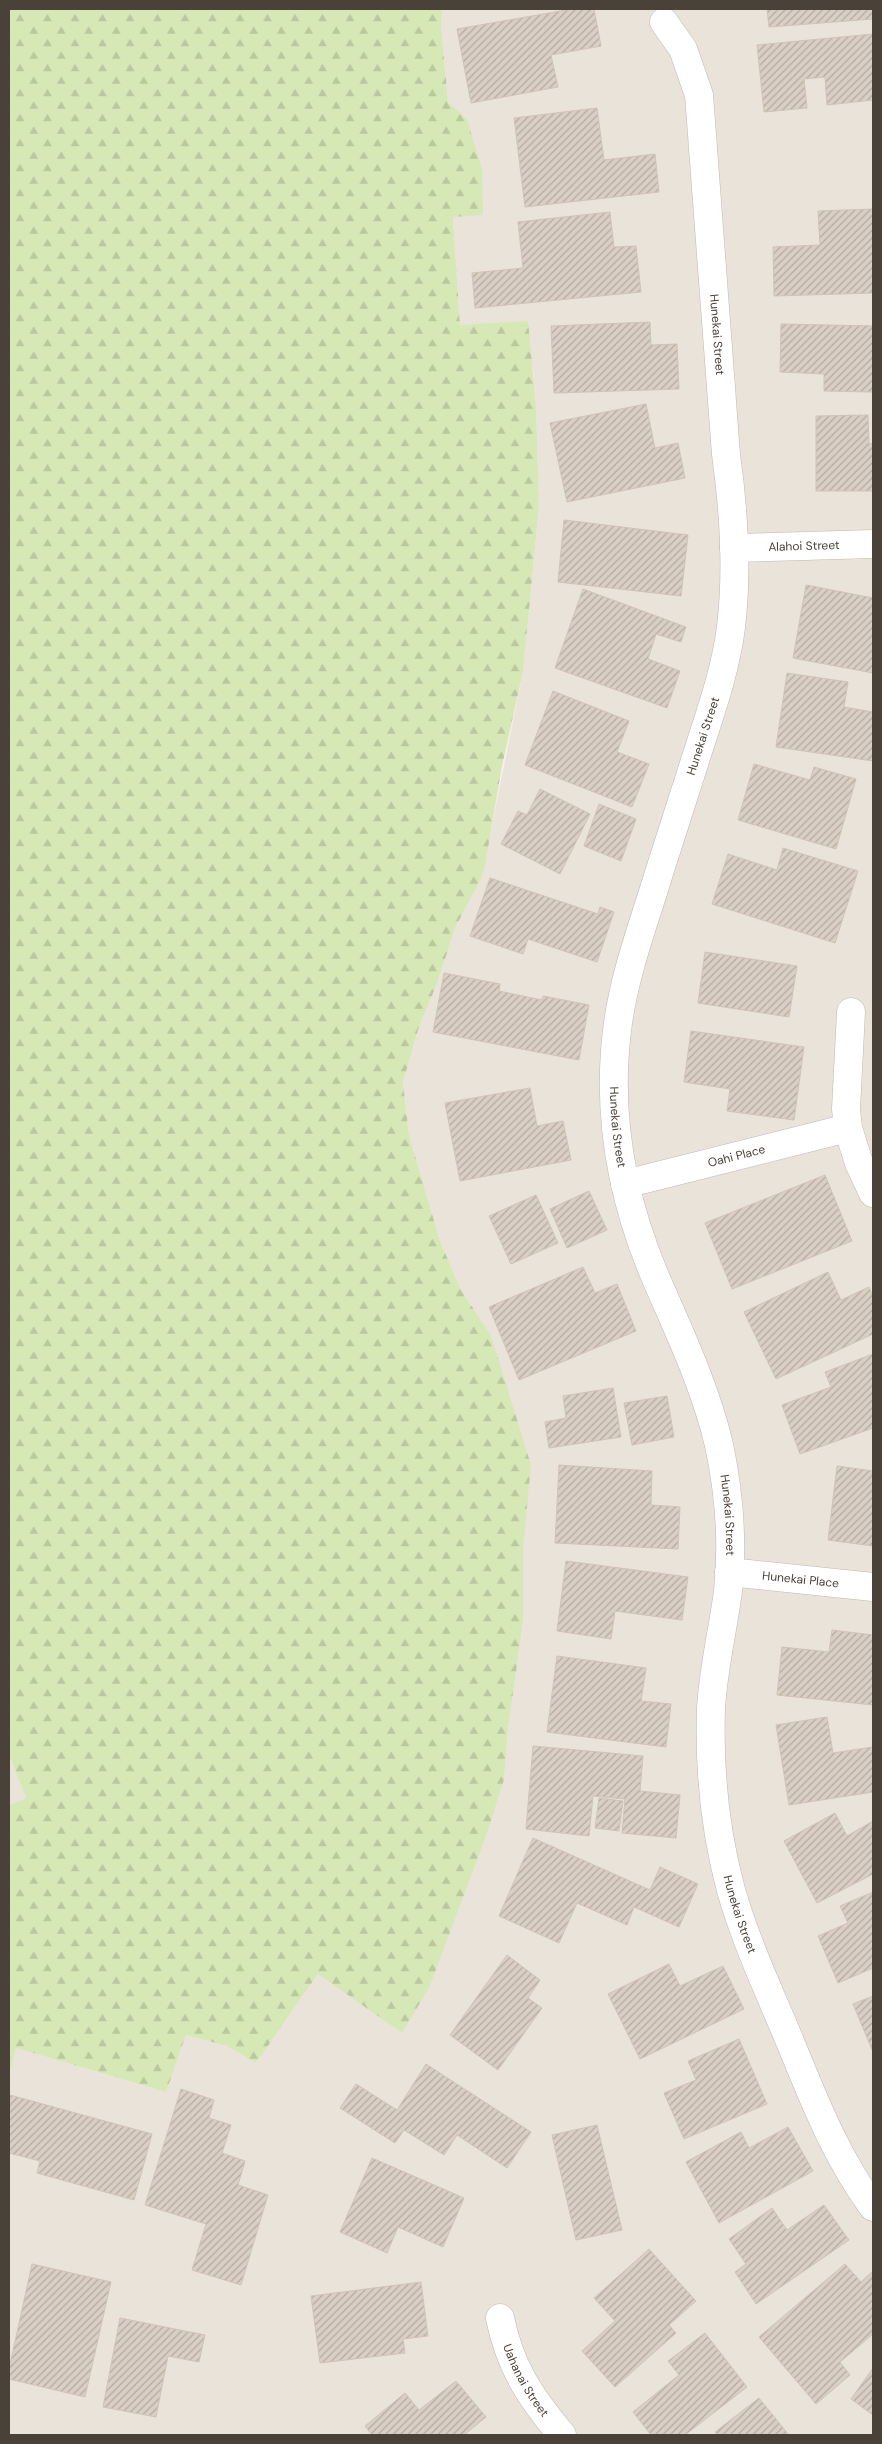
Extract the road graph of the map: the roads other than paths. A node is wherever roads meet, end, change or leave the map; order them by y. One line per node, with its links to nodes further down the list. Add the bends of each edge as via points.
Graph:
1 (664, 22): 3 (street, Hunekai Street, via 683,49 698,95 726,454 734,513)
2 (873, 544): 3 (street, Alahoi Street)
3 (734, 548): 6 (street, Hunekai Street, via 736,572 730,630 719,688 627,974 618,1023 615,1124)
4 (851, 1012): 5 (street, via 846,1108)
5 (848, 1128): 6 (street, Oahi Place); 7 (street)
6 (625, 1184): 8 (street, Hunekai Street, via 635,1222 690,1356 719,1446 727,1494)
7 (873, 1192)
8 (729, 1572): 9 (street, Hunekai Place); 10 (street, Hunekai Street, via 711,1704 711,1769 718,1832 732,1894 823,2123)
9 (873, 1588)
10 (873, 2207)
11 (500, 2318): 12 (street, Uahanai Street, via 518,2375)
12 (562, 2435)

